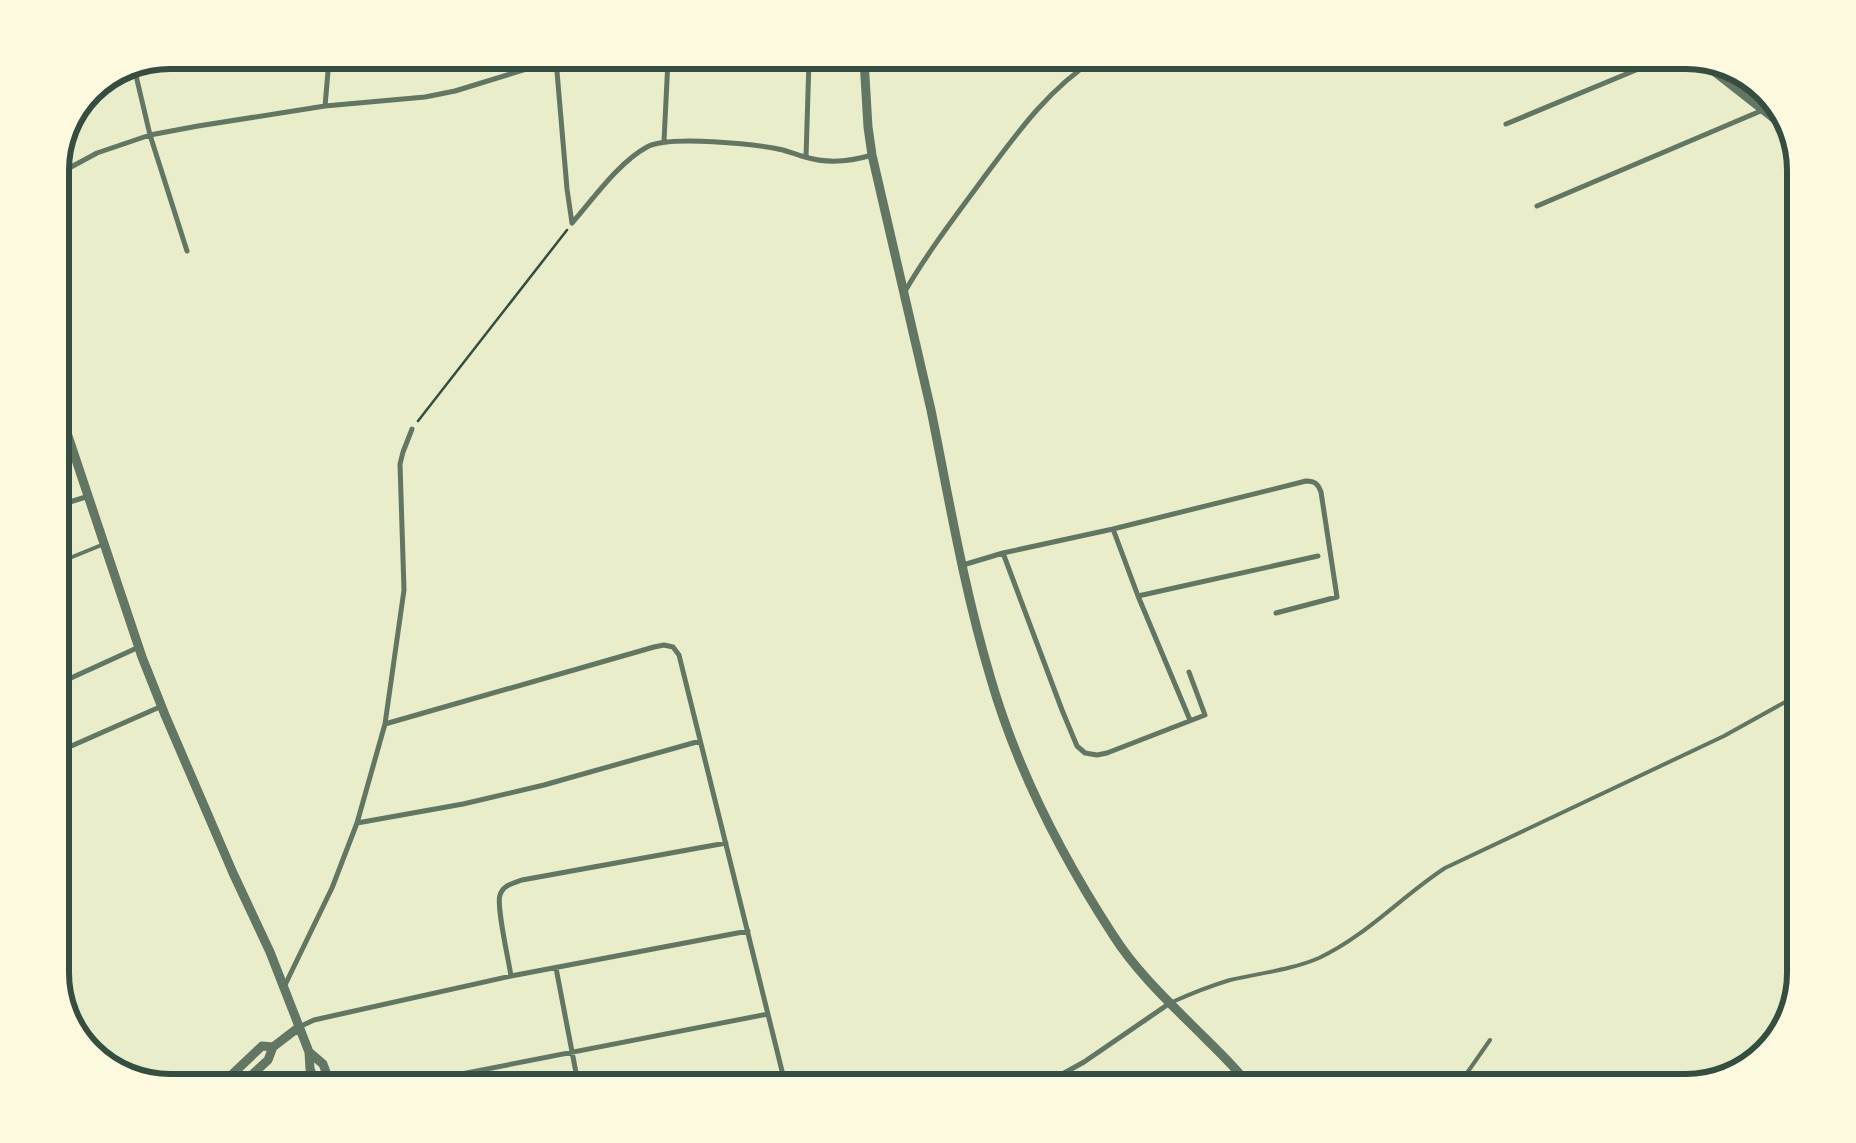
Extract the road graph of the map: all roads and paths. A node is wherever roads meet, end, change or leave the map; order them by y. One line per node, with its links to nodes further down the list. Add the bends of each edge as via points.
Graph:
1 (328, 69): 11 (street)
2 (527, 69): 11 (street, via 425,97)
3 (557, 69): 21 (street)
4 (668, 69): 16 (street)
5 (809, 69): 17 (street)
6 (865, 69): 18 (street)
7 (1081, 69): 23 (street, via 1067,79 1020,129 934,245)
8 (1638, 69): 14 (street)
9 (1716, 73): 12 (street)
10 (136, 74): 15 (street)
11 (325, 106): 15 (street)
12 (1763, 110): 13 (street); 20 (street)
13 (1773, 117)
14 (1506, 124)
15 (150, 135): 19 (street, via 97,153); 22 (street)
16 (664, 141): 17 (street, via 777,149); 21 (street, via 648,146 634,156)
17 (806, 157): 18 (street, via 843,162)
18 (873, 159): 23 (street)
19 (69, 168)
20 (1537, 206)
21 (572, 223): 24 (path)
22 (187, 251)
23 (904, 294): 35 (street)
24 (412, 429): 44 (street, via 400,464 404,590)
25 (69, 438): 26 (street)
26 (75, 456): 27 (street); 28 (street)
27 (69, 458)
28 (89, 496): 29 (street); 31 (street)
29 (69, 503)
30 (1113, 529): 32 (street); 36 (street); 37 (street, via 1313,481 1320,492 1337,598)
31 (104, 544): 34 (lane); 38 (street)
32 (1003, 553): 35 (street); 43 (street, via 1077,746 1085,753 1097,756)
33 (1318, 556): 36 (street)
34 (69, 558)
35 (963, 565): 53 (street, via 990,678 1013,745 1038,802 1114,936)
36 (1138, 596): 43 (street)
37 (1276, 613)
38 (139, 646): 40 (street); 42 (street)
39 (1189, 672): 43 (street, via 1205,715)
40 (69, 679)
41 (1787, 701): 53 (lane, via 1724,736 1446,868 1342,946 1293,967 1223,982)
42 (163, 711): 46 (street); 52 (street)
43 (1190, 720)
44 (385, 724): 45 (street, via 664,645 673,647 679,655); 47 (street)
45 (700, 741): 47 (street, via 463,804); 48 (street)
46 (69, 748)
47 (357, 823): 52 (street, via 332,888)
48 (726, 843): 49 (street); 51 (street, via 508,885 500,894 500,906)
49 (748, 931): 50 (street); 54 (street)
50 (556, 968): 51 (street); 59 (street)
51 (511, 976): 55 (street, via 314,1020)
52 (283, 987): 55 (street)
53 (1170, 1003): 67 (street); 68 (street)
54 (768, 1014): 59 (street); 66 (street)
55 (299, 1027): 57 (street); 58 (street)
56 (1490, 1040): 69 (lane)
57 (273, 1047): 60 (street, via 262,1046); 61 (street, via 268,1060)
58 (309, 1052): 62 (street); 63 (street, via 323,1064)
59 (572, 1052): 64 (street); 65 (street)
60 (232, 1074)
61 (253, 1074)
62 (312, 1074)
63 (327, 1074)
64 (461, 1074)
65 (576, 1074)
66 (784, 1074)
67 (1062, 1074)
68 (1239, 1074)
69 (1466, 1074)

